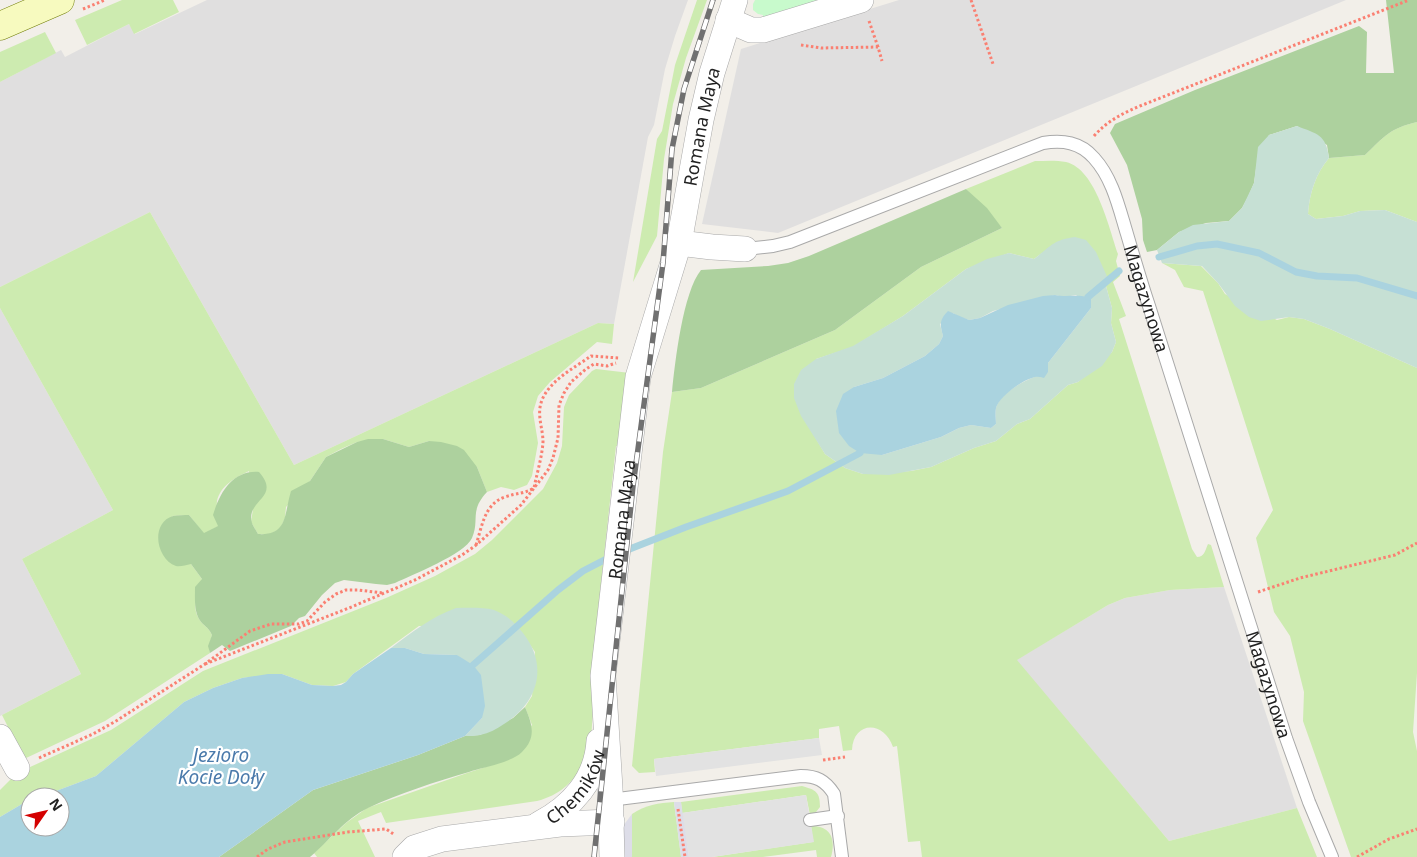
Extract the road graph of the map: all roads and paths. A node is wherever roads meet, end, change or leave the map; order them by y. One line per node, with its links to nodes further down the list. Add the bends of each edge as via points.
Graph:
1 (60, 0): 6 (main road)
2 (972, 0): 10 (path)
3 (1409, 0): 11 (path, via 1121,114 1103,126)
4 (864, 8): 5 (street, via 763,30 751,30); 8 (path)
5 (732, 10): 12 (street, Romana Maya, via 701,120)
6 (0, 26)
7 (795, 44): 8 (path, via 822,48)
8 (878, 47): 9 (path)
9 (882, 61)
10 (992, 64)
11 (1084, 148): 13 (lane, via 1059,141 1043,143 790,242); 20 (lane, Magazynowa, via 1104,172 1116,199)
12 (678, 249): 13 (street); 21 (street, Romana Maya, via 636,460)
13 (745, 249)
14 (619, 358): 16 (path, via 591,356 546,393 541,403 543,442)
15 (594, 364): 16 (path, via 586,368 564,393 559,405 558,438 553,458)
16 (534, 488): 18 (path, via 521,505); 18 (path, via 503,498 488,509)
17 (1417, 543): 20 (path, via 1395,555 1300,578)
18 (475, 546): 19 (path, via 433,571)
19 (384, 593): 22 (path); 22 (path, via 346,590 325,602 307,621 271,624 250,631)
20 (1242, 598): 37 (lane, Magazynowa, via 1286,738)
21 (615, 645): 23 (street, Romana Maya); 27 (street, Romana Maya)
22 (205, 664): 25 (path, via 116,722)
23 (603, 676): 27 (street, Romana Maya); 30 (street, Chemików, via 598,757 593,770 578,794 565,807)
24 (0, 737): 25 (street)
25 (16, 768)
26 (675, 791): 27 (lane); 28 (lane, via 812,776 829,786); 35 (path)
27 (611, 803): 30 (street, Chemików, via 560,824); 34 (street, Romana Maya)
28 (838, 816): 29 (lane); 36 (lane)
29 (810, 820)
30 (534, 827): 32 (street, Chemików, via 442,838)
31 (1417, 829): 38 (path, via 1389,838)
32 (409, 852): 33 (path, via 386,829 285,842)
33 (258, 857)
34 (612, 857)
35 (685, 857)
36 (842, 857)
37 (1332, 857)
38 (1356, 857)

